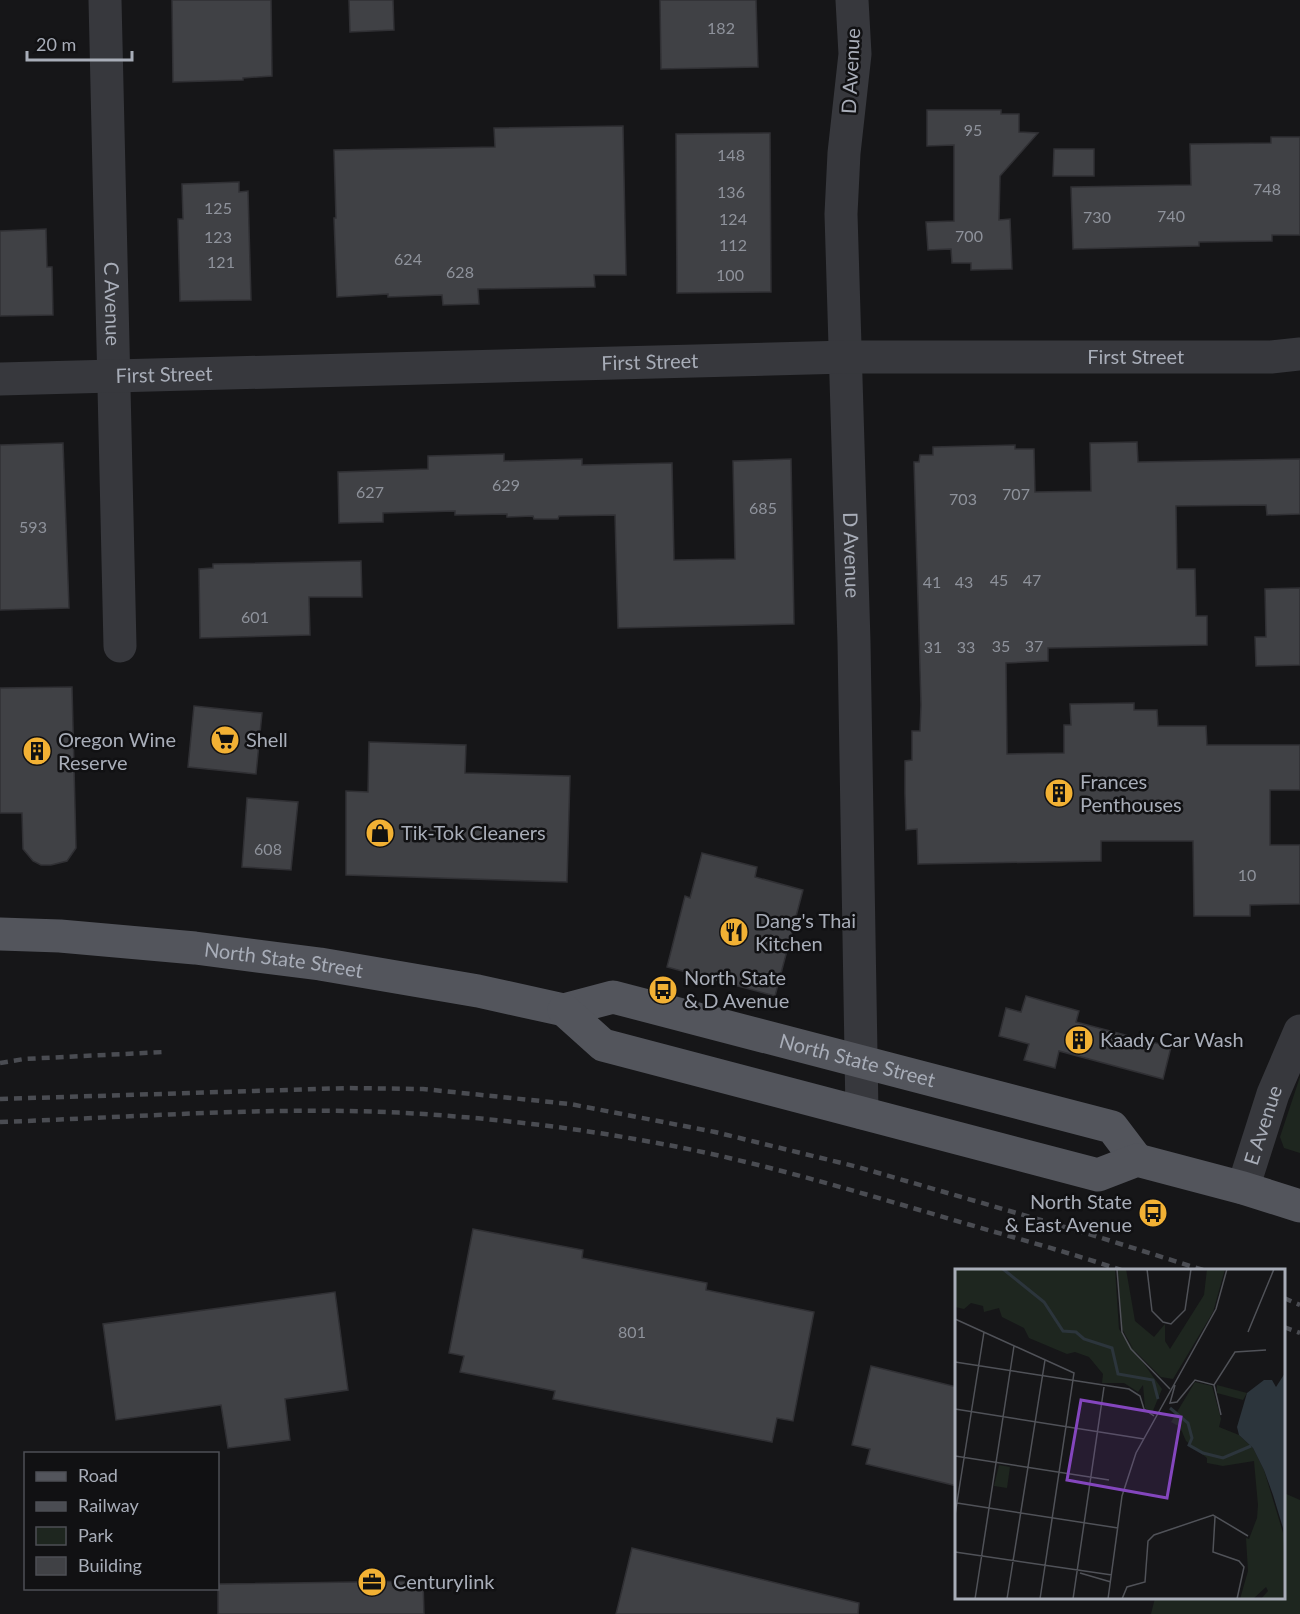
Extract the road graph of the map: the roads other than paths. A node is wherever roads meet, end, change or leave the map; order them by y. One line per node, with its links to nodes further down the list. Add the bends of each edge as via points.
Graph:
1 (105, 0): 5 (street, C Avenue)
2 (852, 0): 4 (street, D Avenue, via 855,54 841,214)
3 (1300, 354): 4 (street, First Street)
4 (847, 357): 5 (street, First Street); 11 (street, D Avenue)
5 (112, 376): 6 (street, First Street); 7 (street, C Avenue)
6 (0, 379)
7 (120, 646)
8 (0, 934): 9 (main road, North State Street, via 195,948 320,964)
9 (564, 1010): 11 (main road, North State Street, via 613,997); 12 (main road, North State Street, via 603,1045)
10 (1300, 1031): 14 (street, E Avenue, via 1273,1094)
11 (861, 1062): 12 (street, D Avenue); 13 (main road, North State Street, via 1112,1127)
12 (862, 1113): 13 (main road, North State Street, via 1098,1174)
13 (1137, 1160): 14 (main road)
14 (1243, 1188): 15 (main road)
15 (1300, 1206)

